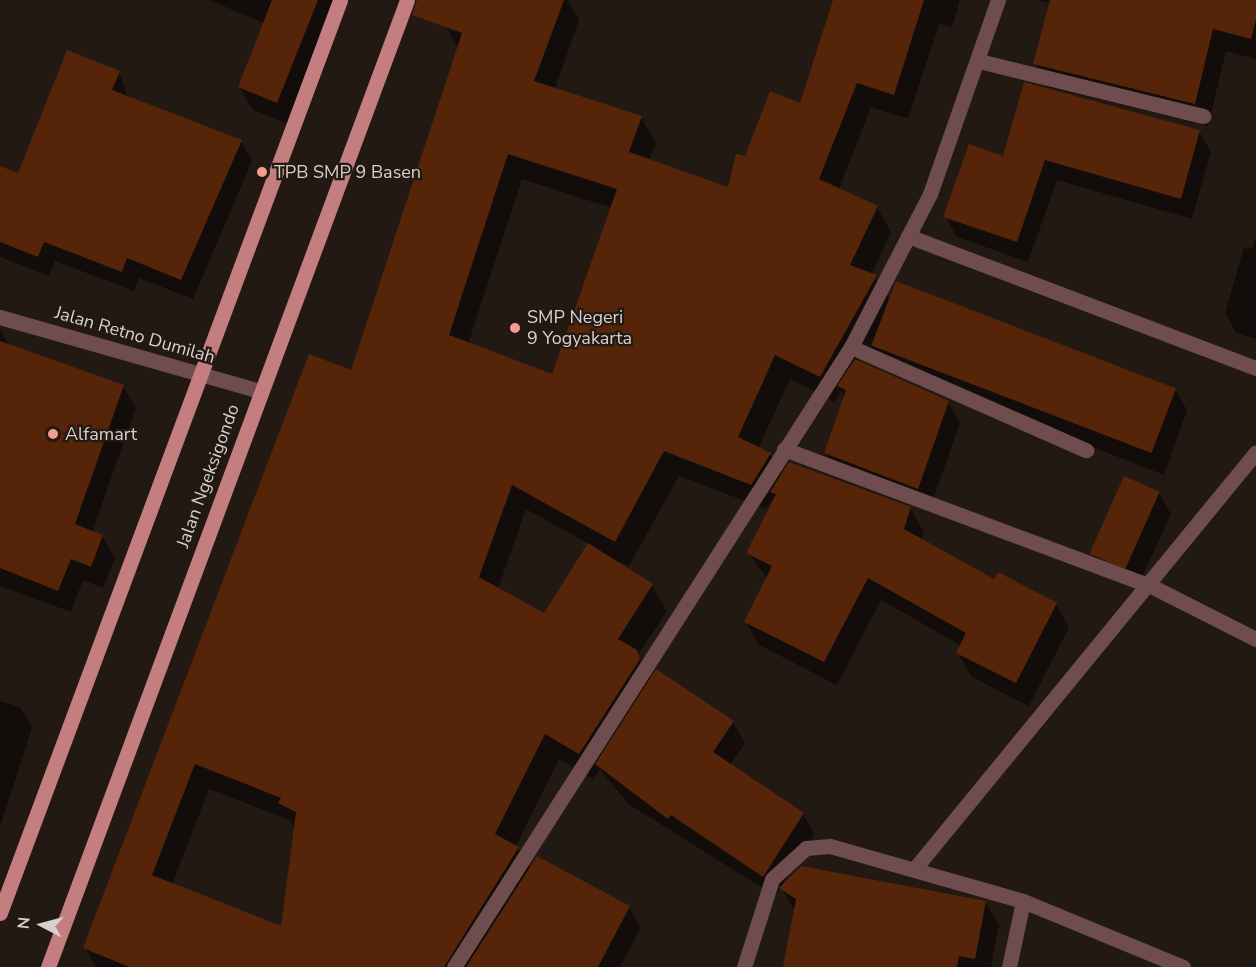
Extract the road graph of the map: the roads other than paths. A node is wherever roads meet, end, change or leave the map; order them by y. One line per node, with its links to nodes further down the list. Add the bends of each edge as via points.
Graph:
1 (340, 0): 10 (main road)
2 (406, 0): 11 (main road, Jalan Ngeksigondo)
3 (998, 0): 4 (street)
4 (979, 61): 5 (street); 6 (street, via 930,194)
5 (1203, 116)
6 (908, 236): 8 (street); 9 (street)
7 (0, 317): 10 (street, Jalan Retno Dumilah)
8 (851, 347): 12 (street); 13 (street)
9 (1256, 368)
10 (201, 374): 11 (street, Jalan Retno Dumilah); 19 (main road)
11 (260, 391): 20 (main road, Jalan Ngeksigondo)
12 (784, 449): 15 (street); 21 (street)
13 (1086, 450)
14 (1256, 452): 15 (street)
15 (1151, 586): 16 (street); 17 (street)
16 (1256, 639)
17 (916, 867): 18 (street); 22 (street, via 830,846 806,848 772,879)
18 (1023, 901): 23 (street); 24 (street)
19 (0, 913)
20 (48, 967)
21 (454, 967)
22 (744, 967)
23 (1010, 967)
24 (1183, 967)

